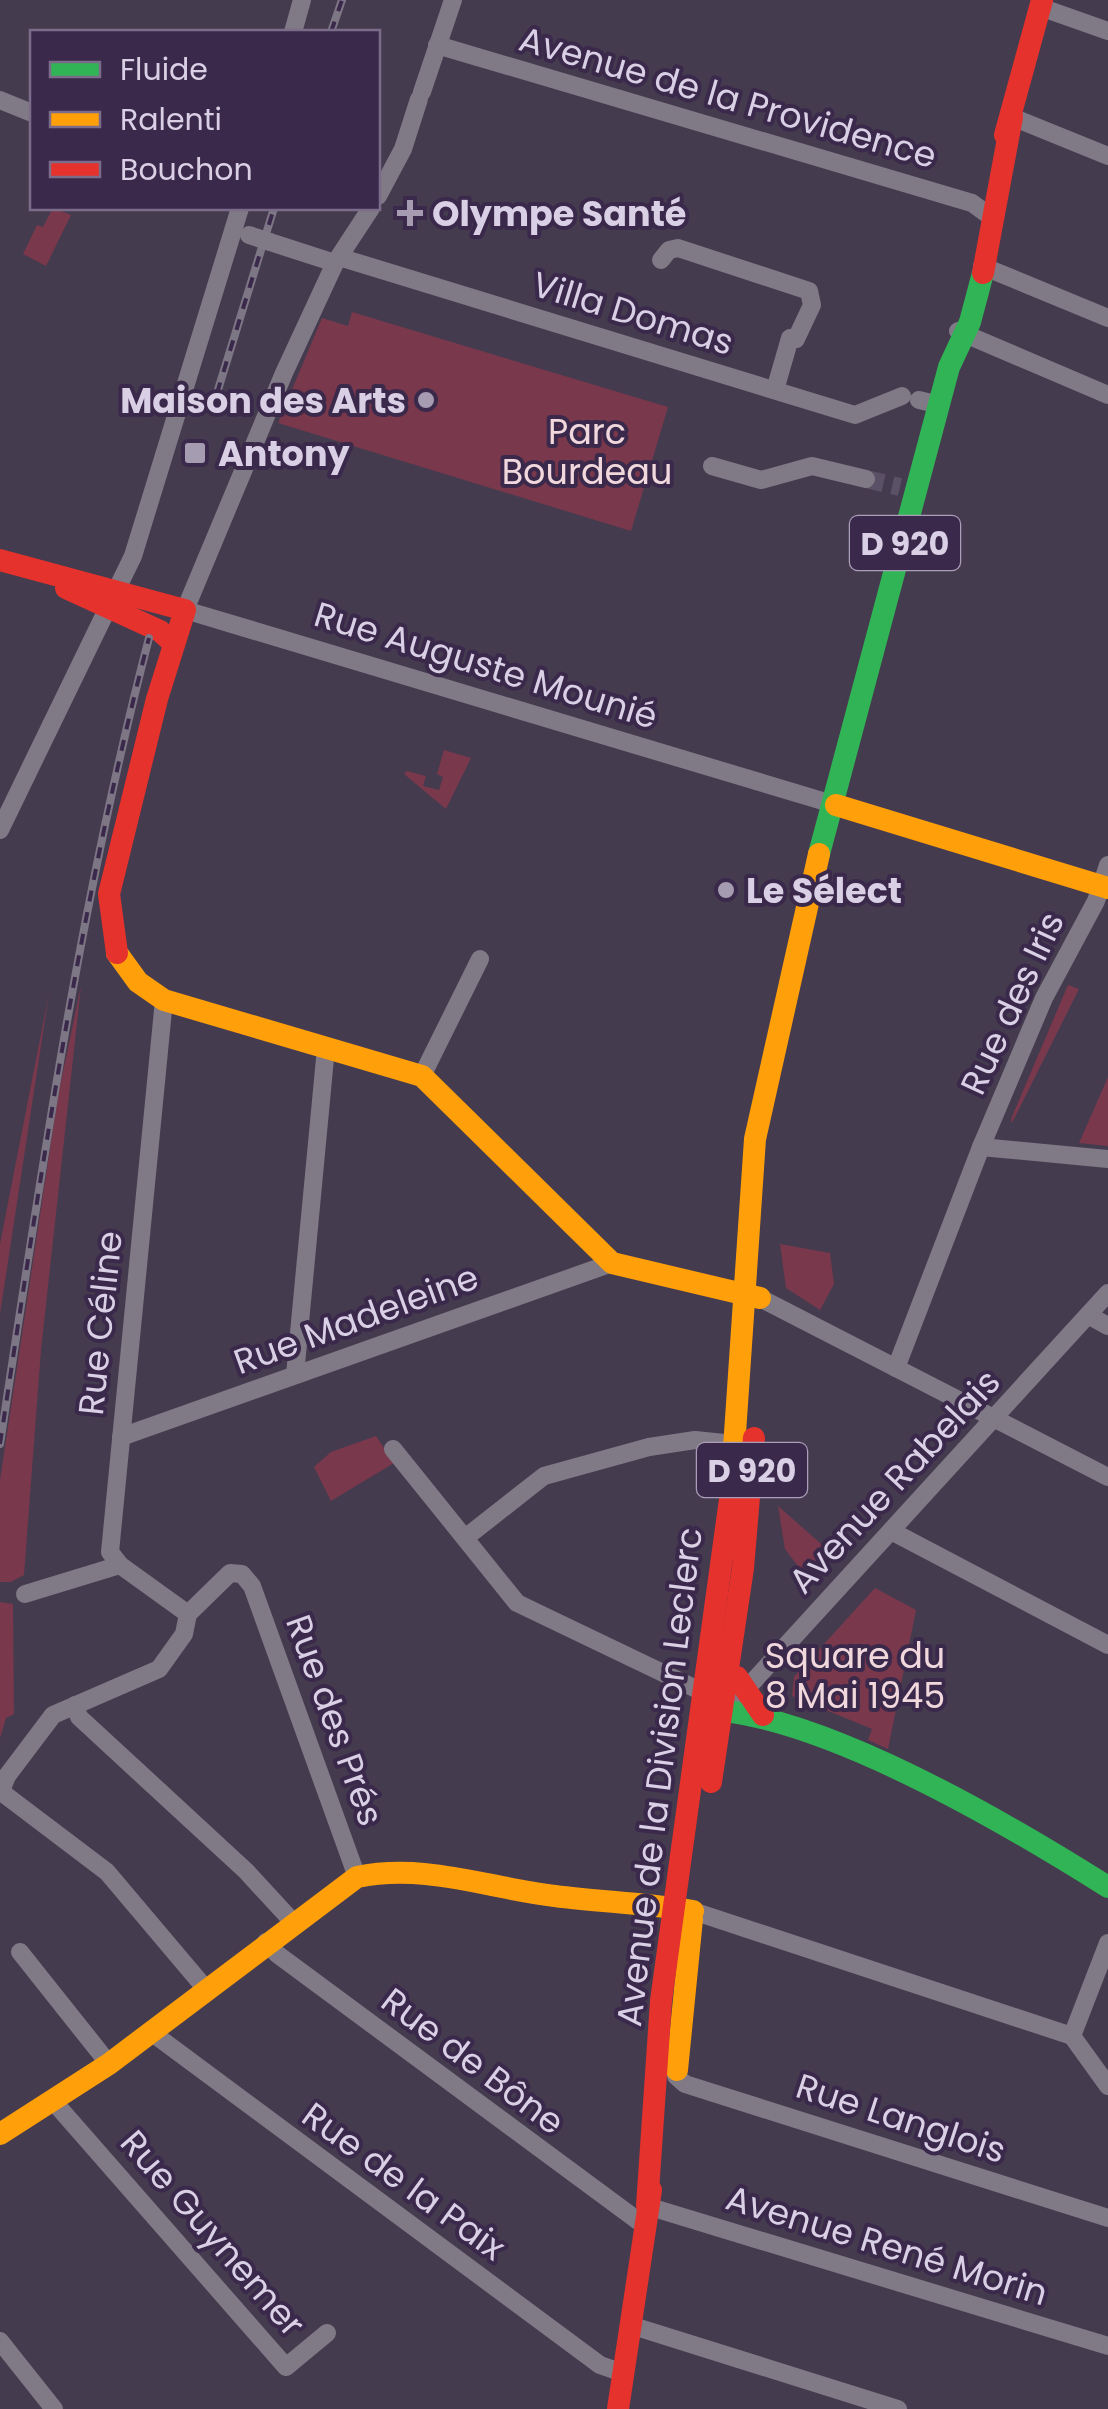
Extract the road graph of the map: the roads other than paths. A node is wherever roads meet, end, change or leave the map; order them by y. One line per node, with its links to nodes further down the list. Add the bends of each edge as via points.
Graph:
1 (302, 0): 4 (street)
2 (454, 0): 6 (street)
3 (1041, 4): 5 (street); 9 (main road, D 920)
4 (293, 30)
5 (1108, 32)
6 (437, 46): 11 (street, via 403,149); 14 (street, Avenue de la Providence)
7 (0, 100): 8 (street)
8 (30, 111)
9 (1012, 117): 10 (street); 14 (main road, D 920, via 986,185)
10 (1108, 156)
11 (380, 192)
12 (240, 210): 15 (street)
13 (370, 210): 16 (street)
14 (989, 213): 18 (main road, D 920); 20 (main road, D 920)
15 (240, 233): 16 (street, Villa Domas, bridge); 27 (street, via 140,535)
16 (339, 260): 21 (street, Villa Domas); 28 (street, via 284,372)
17 (661, 260): 21 (street, via 678,248 810,290 812,305 796,339 790,338)
18 (982, 266): 19 (street); 20 (main road, D 920)
19 (1108, 318)
20 (960, 332): 22 (street); 23 (main road, D 920, via 945,353 950,367)
21 (775, 390): 23 (street, Villa Domas, via 855,415)
22 (1108, 394)
23 (920, 400): 30 (main road, D 920, via 909,489)
24 (712, 466): 25 (street, via 761,480 812,466)
25 (866, 479)
26 (8, 562): 27 (main road)
27 (111, 599): 28 (main road, Rue Auguste Mounié); 29 (main road); 31 (street)
28 (185, 610): 29 (main road); 30 (street, Rue Auguste Mounié)
29 (174, 644): 34 (main road, via 108,916 126,968)
30 (836, 805): 32 (main road); 41 (main road, Avenue de la Division Leclerc / D 920, via 755,1139)
31 (0, 830)
32 (1106, 879): 37 (street, Rue des Iris, via 1044,998)
33 (480, 960): 36 (street)
34 (164, 1000): 35 (main road); 47 (street, Rue Céline)
35 (326, 1048): 36 (main road); 45 (street)
36 (422, 1076): 39 (main road)
37 (981, 1147): 38 (street, Rue des Iris); 44 (street, Rue des Iris)
38 (1108, 1160)
39 (612, 1262): 41 (main road); 45 (street, Rue Madeleine)
40 (1108, 1292): 42 (street, Avenue Rabelais)
41 (752, 1294): 44 (street); 48 (main road, Avenue de la Division Leclerc / D 920)
42 (1088, 1315): 43 (street); 46 (street, Avenue Rabelais)
43 (1108, 1326)
44 (896, 1368): 46 (street)
45 (294, 1376): 47 (street, Rue Madeleine)
46 (995, 1419): 50 (street); 51 (street, Avenue Rabelais)
47 (121, 1437): 53 (street, Rue Céline, via 110,1552)
48 (745, 1445): 52 (street, via 695,1440 544,1476); 57 (main road, Avenue de la Division Leclerc / D 920)
49 (394, 1449): 52 (street)
50 (1108, 1477)
51 (893, 1532): 56 (street); 57 (street, Avenue Rabelais)
52 (465, 1538): 57 (street, via 517,1603)
53 (120, 1565): 54 (street); 55 (street)
54 (25, 1594)
55 (188, 1614): 58 (street, via 184,1634 159,1669); 62 (street, Rue des Prés, via 222,1576 242,1574 252,1586)
56 (1108, 1645)
57 (723, 1683): 59 (main road, Avenue de la Division Leclerc / D 920); 60 (main road); 64 (main road, Avenue de la Division Leclerc / D 920)
58 (75, 1706): 61 (street, via 53,1715); 65 (street, via 120,1758)
59 (726, 1711): 60 (main road); 64 (main road, Avenue de la Division Leclerc / D 920)
60 (762, 1714): 63 (main road, via 1006,1824)
61 (0, 1792): 69 (street, via 107,1872)
62 (357, 1877): 64 (main road, via 406,1872); 65 (main road)
63 (1108, 1887)
64 (685, 1909): 71 (street); 73 (main road, Avenue de la Division Leclerc / D 920); 77 (main road, Avenue de la Division Leclerc / D 920, via 661,2000)
65 (293, 1922): 66 (main road)
66 (266, 1942): 69 (main road); 77 (street, Rue de Bône)
67 (1108, 1943): 71 (street)
68 (20, 1952): 72 (street)
69 (205, 1988): 70 (main road)
70 (151, 2032): 72 (main road); 83 (street, Rue de la Paix, via 600,2365)
71 (1072, 2036): 74 (street)
72 (110, 2064): 75 (main road)
73 (676, 2076): 77 (main road, Avenue de la Division Leclerc / D 920); 78 (street, Rue Langlois)
74 (1108, 2086)
75 (54, 2102): 76 (main road); 80 (street, Rue Guynemer, via 286,2368)
76 (0, 2134)
77 (646, 2216): 79 (main road, Avenue de la Division Leclerc / D 920); 82 (street, Avenue René Morin)
78 (1108, 2218)
79 (630, 2325): 83 (main road, Avenue de la Division Leclerc / D 920); 86 (street)
80 (328, 2333)
81 (0, 2341): 84 (street)
82 (1108, 2346)
83 (623, 2373): 85 (main road, Avenue de la Division Leclerc / D 920)
84 (54, 2409)
85 (618, 2409)
86 (898, 2409)

